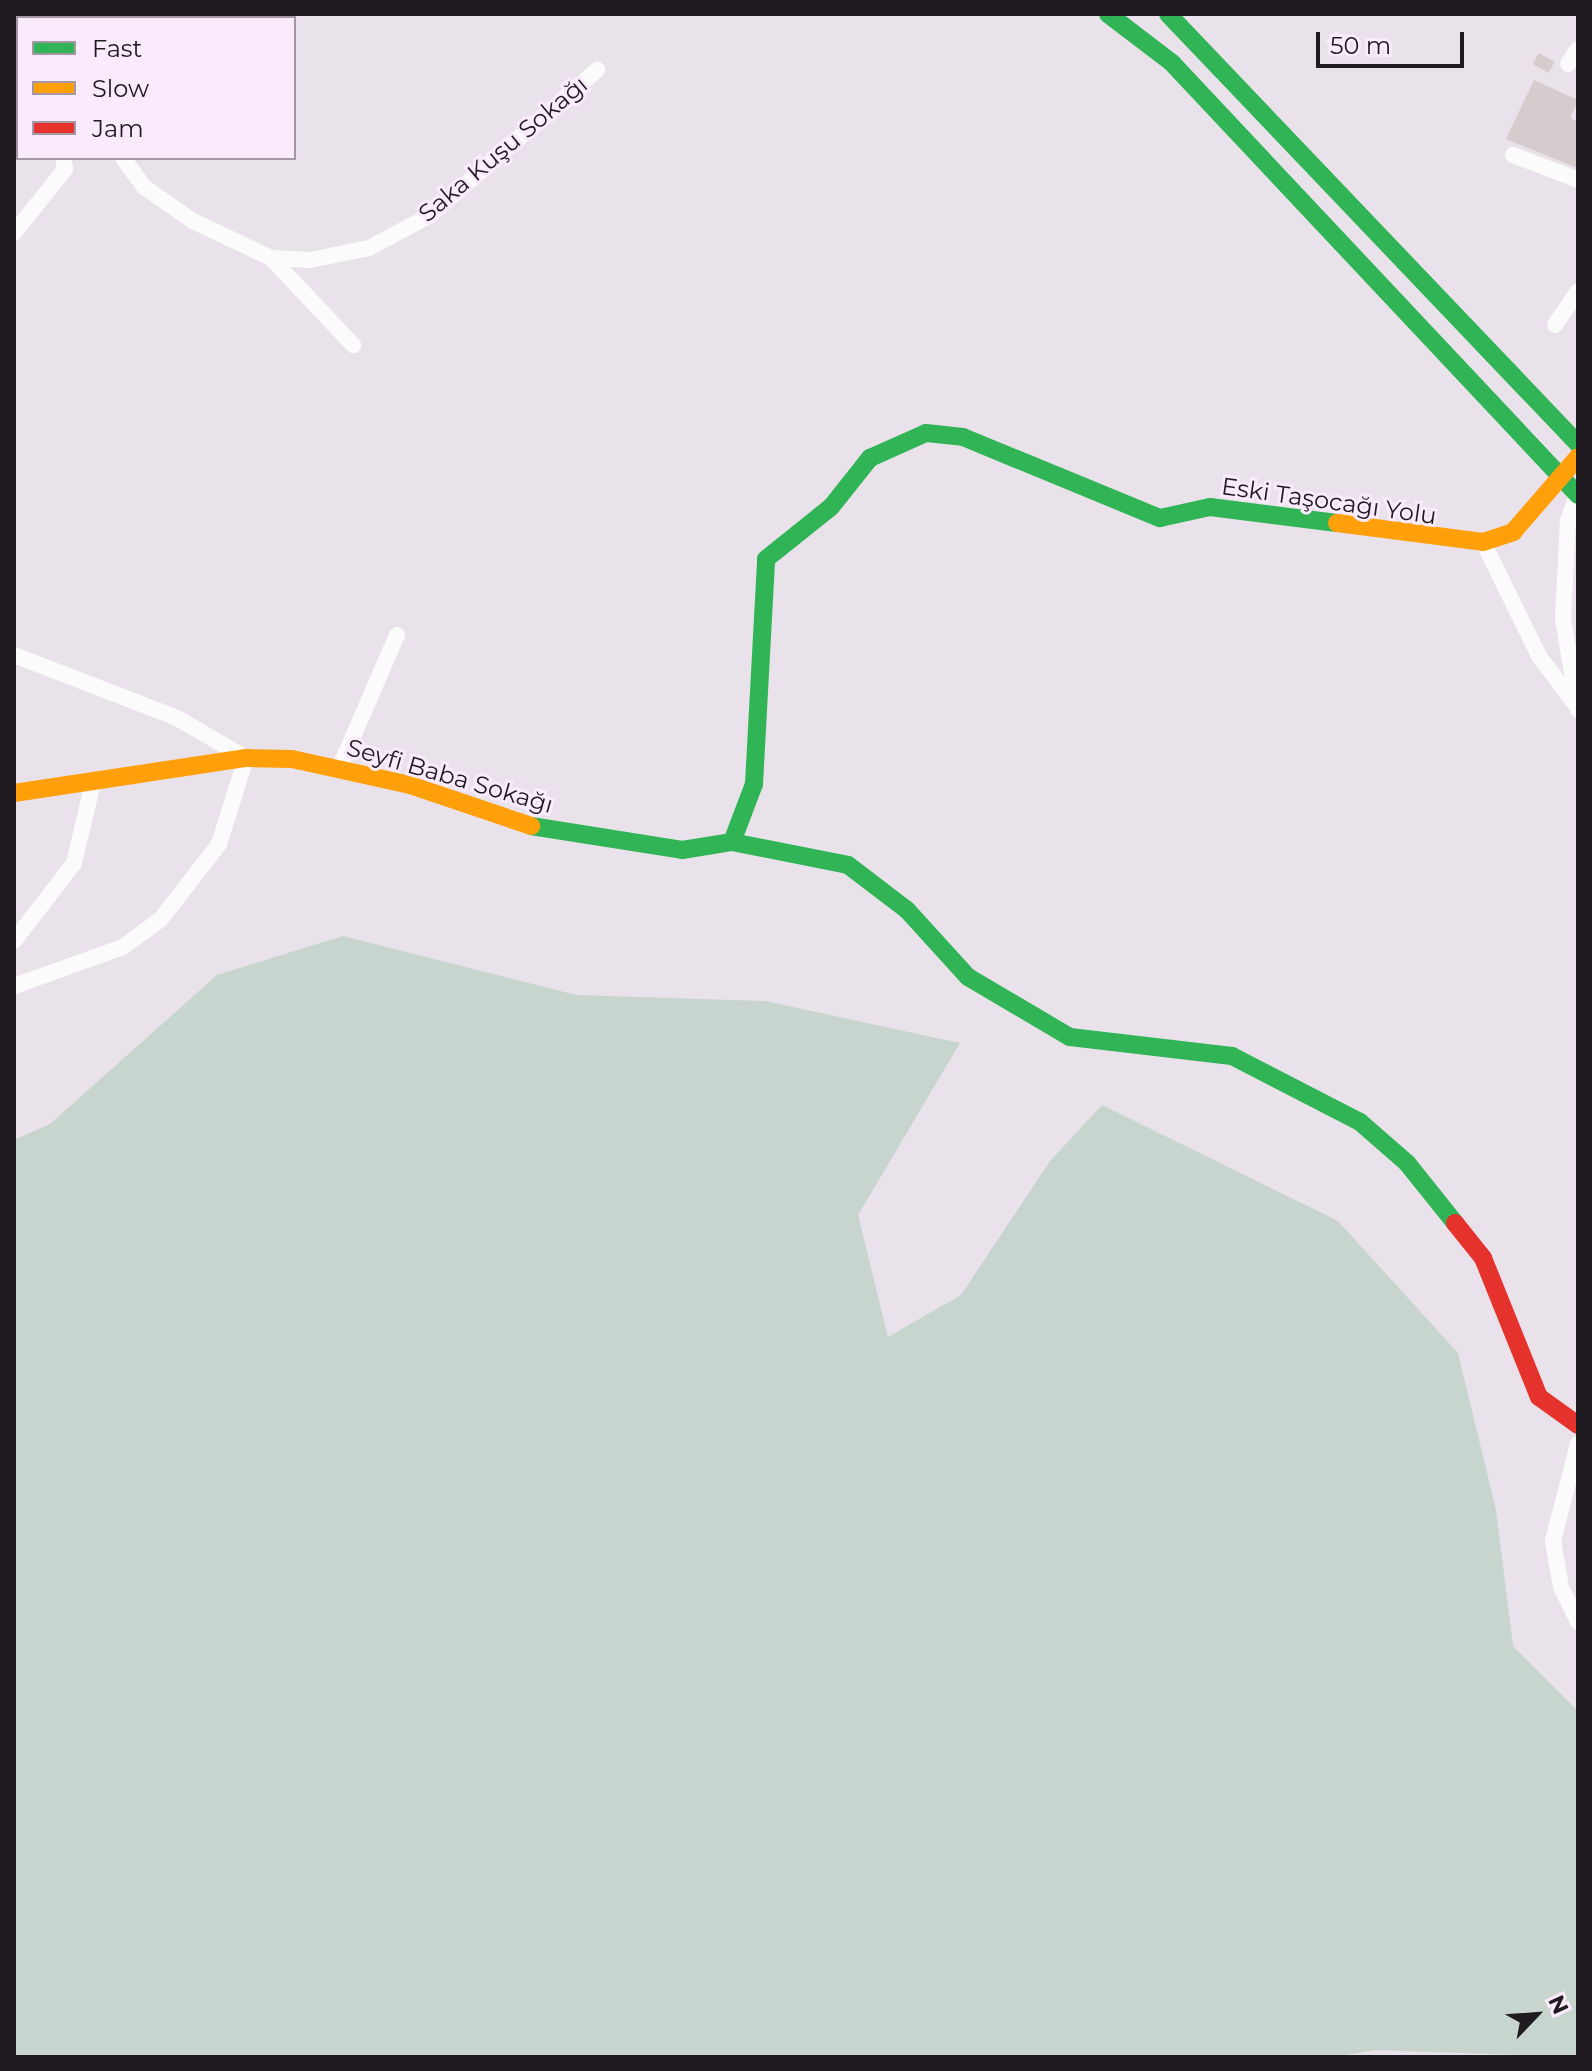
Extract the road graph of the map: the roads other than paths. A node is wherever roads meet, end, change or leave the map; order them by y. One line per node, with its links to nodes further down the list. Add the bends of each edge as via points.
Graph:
1 (1108, 14): 17 (main road, via 1172,63)
2 (1168, 14): 15 (main road)
3 (1578, 49): 4 (street)
4 (1568, 64)
5 (597, 70): 11 (street, Saka Kuşu Sokağı, via 429,216 369,248)
6 (1513, 155): 9 (street)
7 (63, 160): 10 (street, via 65,169)
8 (124, 160): 11 (street, via 144,187 193,221)
9 (1578, 180)
10 (17, 228)
11 (271, 258): 14 (street)
12 (1578, 291): 13 (street)
13 (1555, 325)
14 (353, 345)
15 (1578, 444)
16 (1578, 457): 18 (main road, via 1513,532)
17 (1578, 494): 21 (street, via 1568,520 1563,619)
18 (1483, 542): 21 (street, via 1539,656); 26 (main road, Eski Taşocağı Yolu, via 1210,507 1160,518 963,437 926,433 870,458 831,507 766,559 754,784)
19 (397, 635): 23 (street)
20 (14, 655): 22 (street, via 163,711)
21 (1577, 708)
22 (246, 758): 23 (main road, Seyfi Baba Sokağı); 24 (main road, Seyfi Baba Sokağı); 28 (street, via 219,844 161,919 123,947)
23 (339, 769): 26 (main road, Seyfi Baba Sokağı, via 538,828 682,850)
24 (92, 787): 25 (main road, Seyfi Baba Sokağı); 27 (street, via 74,863)
25 (14, 793)
26 (732, 842): 29 (main road, via 848,865 907,910 968,977 1070,1037 1232,1056 1360,1122 1407,1163 1483,1258 1539,1397)
27 (14, 941)
28 (14, 986)
29 (1578, 1425)
30 (1578, 1444): 31 (street, via 1553,1541 1561,1587)
31 (1578, 1622)

